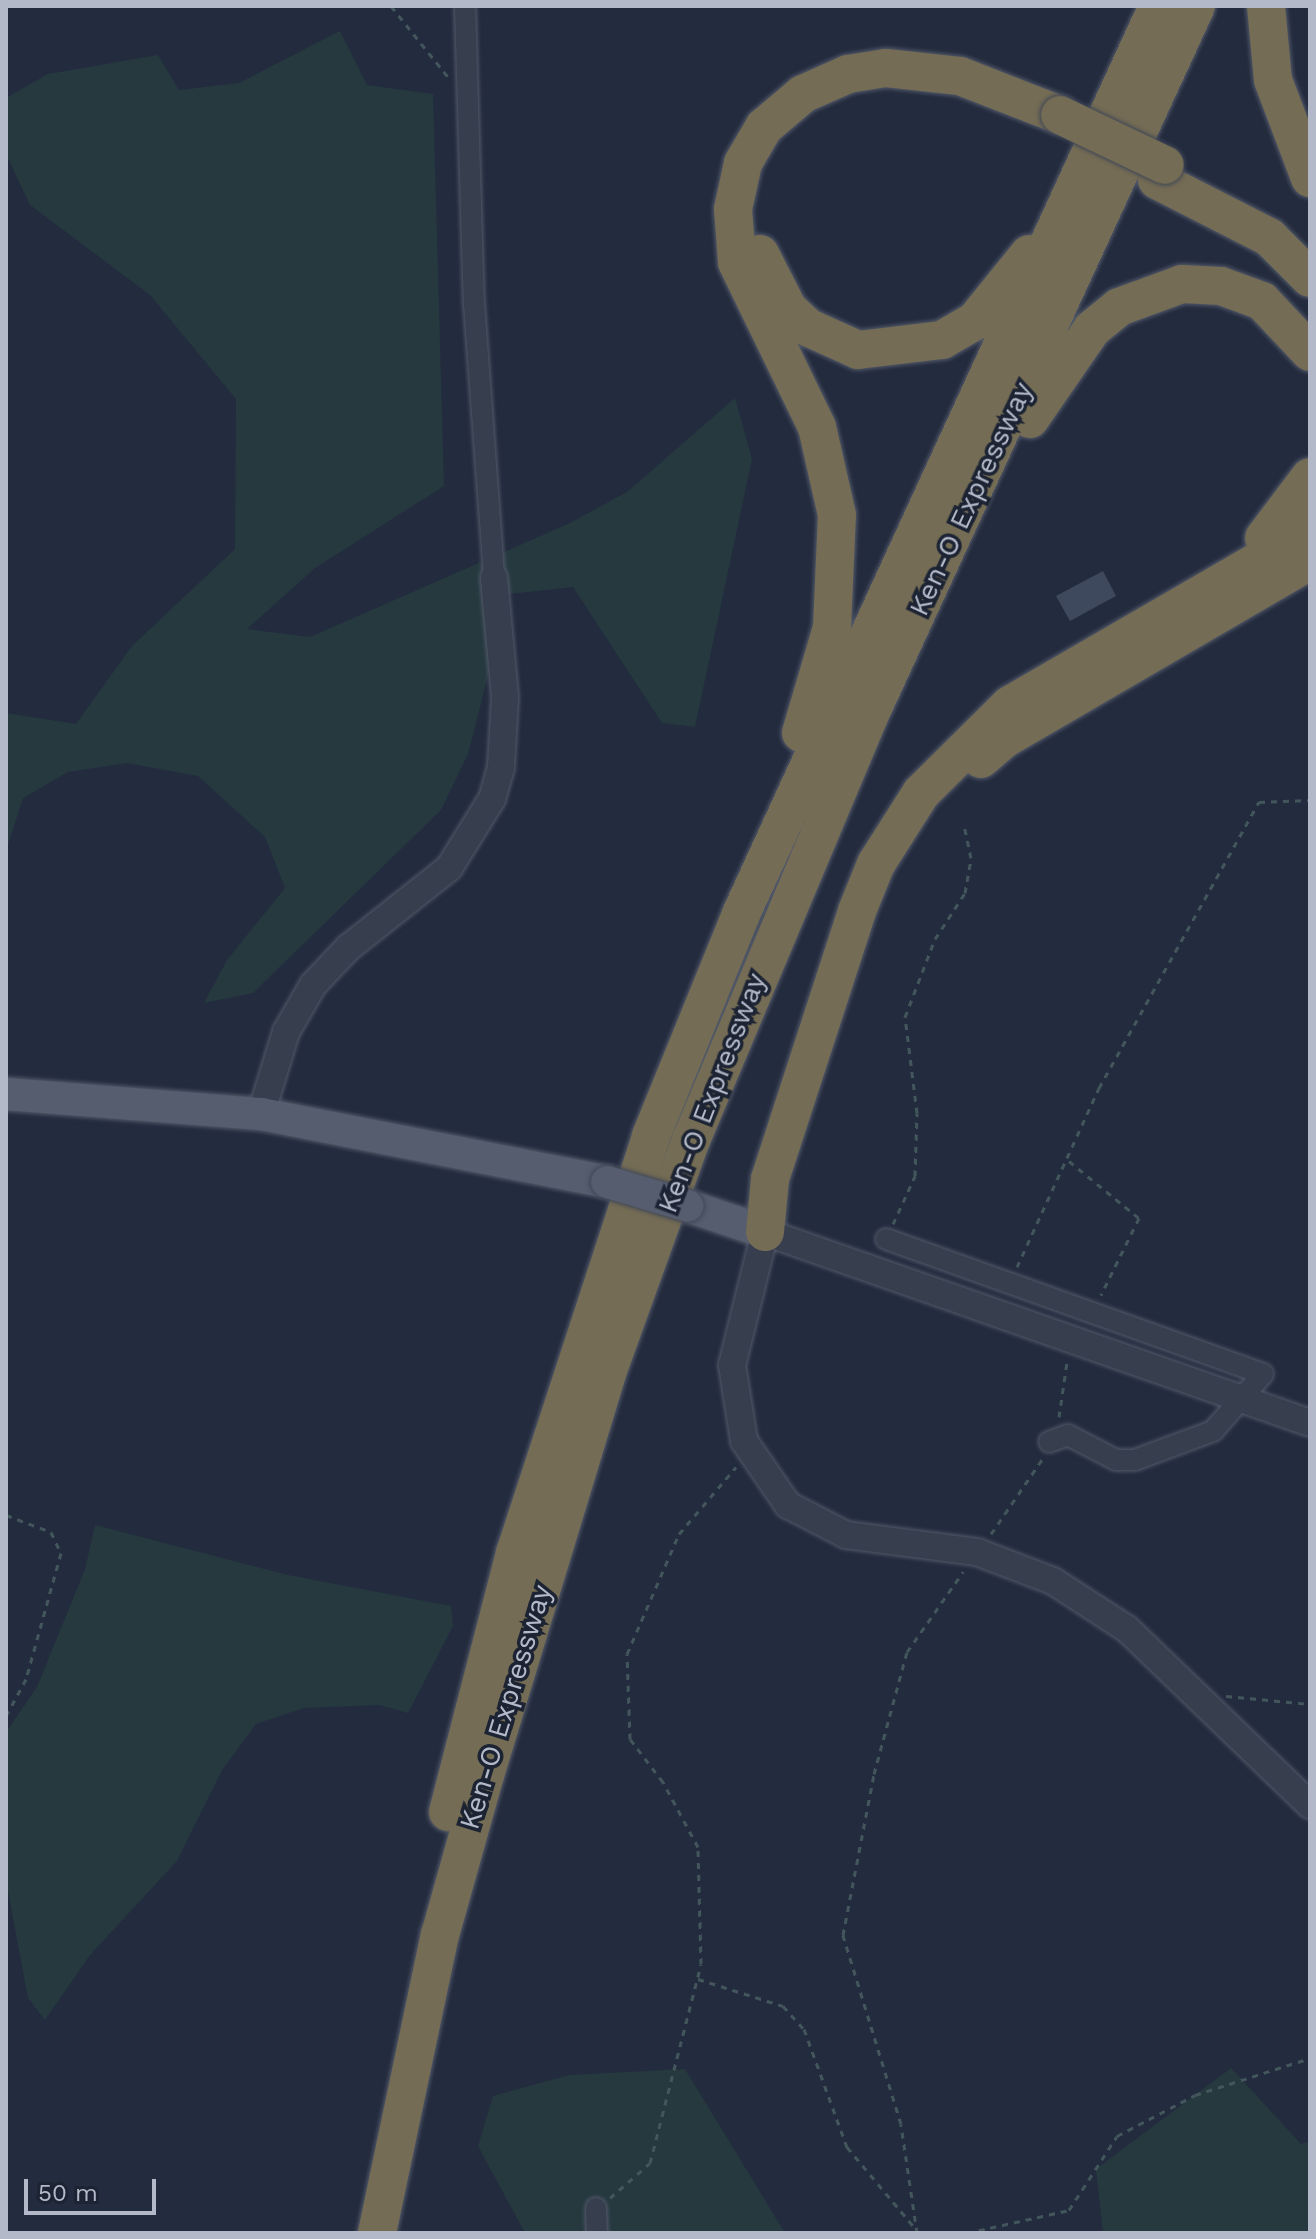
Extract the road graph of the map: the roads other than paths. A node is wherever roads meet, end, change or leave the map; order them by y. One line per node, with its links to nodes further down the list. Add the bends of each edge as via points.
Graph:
1 (465, 6): 16 (street)
2 (1158, 6): 5 (highway, Ken-O Expressway)
3 (1196, 6): 17 (highway, Ken-O Expressway)
4 (1266, 6): 8 (highway, via 1273,80)
5 (1134, 62): 6 (highway, via 1023,266 975,321 917,348 858,350 807,327 775,293 756,241 757,198 782,141 814,113 857,96 919,91); 19 (highway, Ken-O Expressway)
6 (1056, 124): 7 (highway); 19 (highway, via 960,76 886,68 848,74 803,94 764,127 743,163 733,209 737,262 817,427 839,539 825,655)
7 (1161, 172): 9 (highway, via 1269,215); 10 (highway, via 1243,220)
8 (1310, 178)
9 (1310, 247)
10 (1310, 278)
11 (1310, 352): 17 (highway, via 1269,306 1221,286 1182,284 1119,307 1071,355)
12 (1310, 477): 18 (highway)
13 (1310, 523): 18 (highway)
14 (1310, 549): 18 (highway)
15 (1310, 561): 18 (highway)
16 (494, 578): 21 (street, via 505,697 501,767 492,799 449,868 348,948 313,985 286,1032)
17 (932, 586): 30 (highway, Ken-O Expressway, via 770,942 607,1373 440,1935)
18 (1219, 600): 22 (highway, via 1004,739 941,810 900,842 791,1186)
19 (741, 914): 29 (highway, Ken-O Expressway, via 651,1136 515,1553 419,1929)
20 (6, 1094): 21 (main road)
21 (261, 1114): 22 (main road, bridge, via 607,1182)
22 (765, 1232): 24 (street); 27 (street, via 732,1365 734,1408 749,1452 788,1505 846,1535 977,1552 1082,1598 1127,1629)
23 (886, 1239): 24 (street, via 1263,1374)
24 (1243, 1399): 25 (street); 26 (street, via 1213,1431 1135,1460 1116,1460 1068,1435)
25 (1310, 1423)
26 (1049, 1442)
27 (1310, 1805)
28 (596, 2208): 31 (street)
29 (366, 2233)
30 (377, 2233)
31 (597, 2233)

